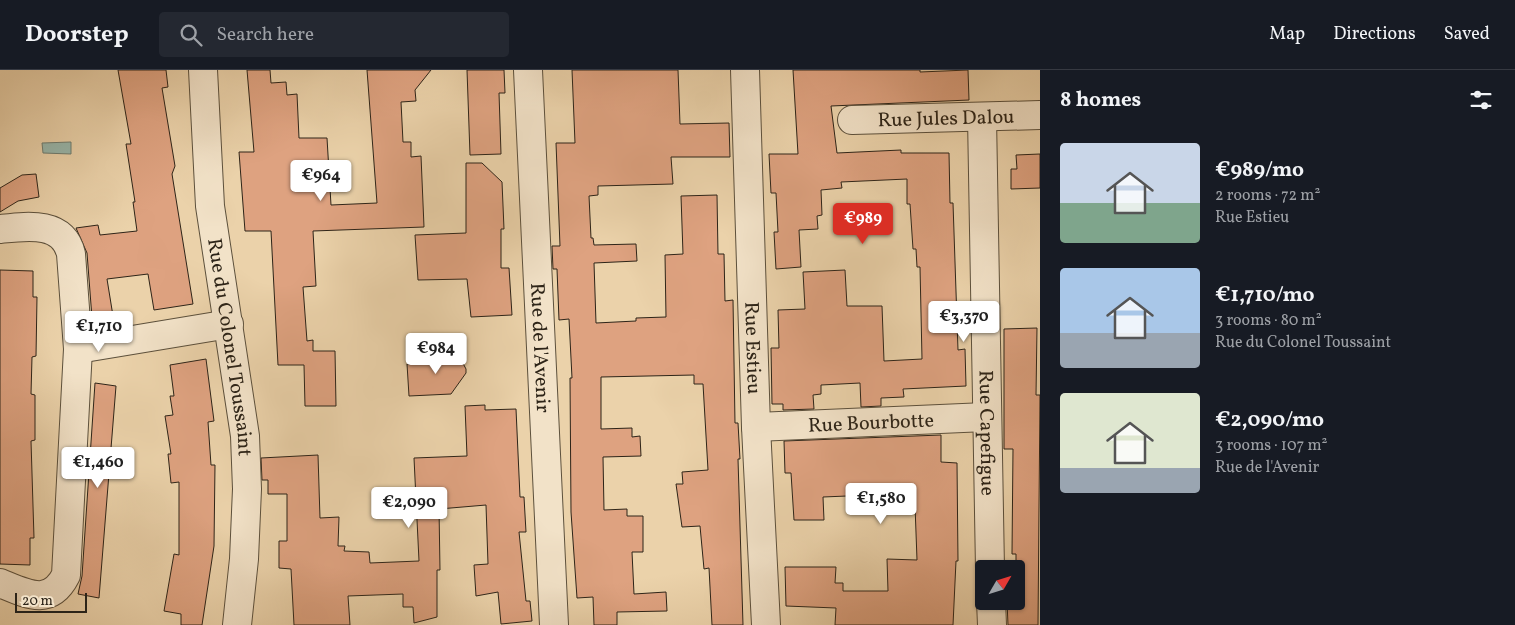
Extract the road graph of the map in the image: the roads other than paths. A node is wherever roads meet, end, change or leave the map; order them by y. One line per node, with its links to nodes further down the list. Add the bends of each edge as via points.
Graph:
1 (203, 70): 8 (street, Rue du Colonel Toussaint, via 210,206)
2 (528, 70): 16 (street, Rue de l'Avenir)
3 (745, 70): 11 (street, Rue Estieu)
4 (1040, 115): 5 (street, Rue Jules Dalou)
5 (982, 117): 6 (street, Rue Jules Dalou); 10 (street, Rue Capefigue)
6 (852, 120)
7 (0, 229): 9 (street, via 42,227 57,232 68,241)
8 (229, 324): 9 (street); 15 (street, Rue du Colonel Toussaint, via 245,436 247,480)
9 (78, 350): 13 (street, via 66,576 60,588 47,596 28,594)
10 (986, 417): 11 (street, Rue Bourbotte); 12 (street, Rue Capefigue)
11 (756, 427): 17 (street, Rue Estieu)
12 (990, 560)
13 (0, 583)
14 (991, 610): 18 (street)
15 (237, 625)
16 (554, 625)
17 (766, 625)
18 (992, 625)

